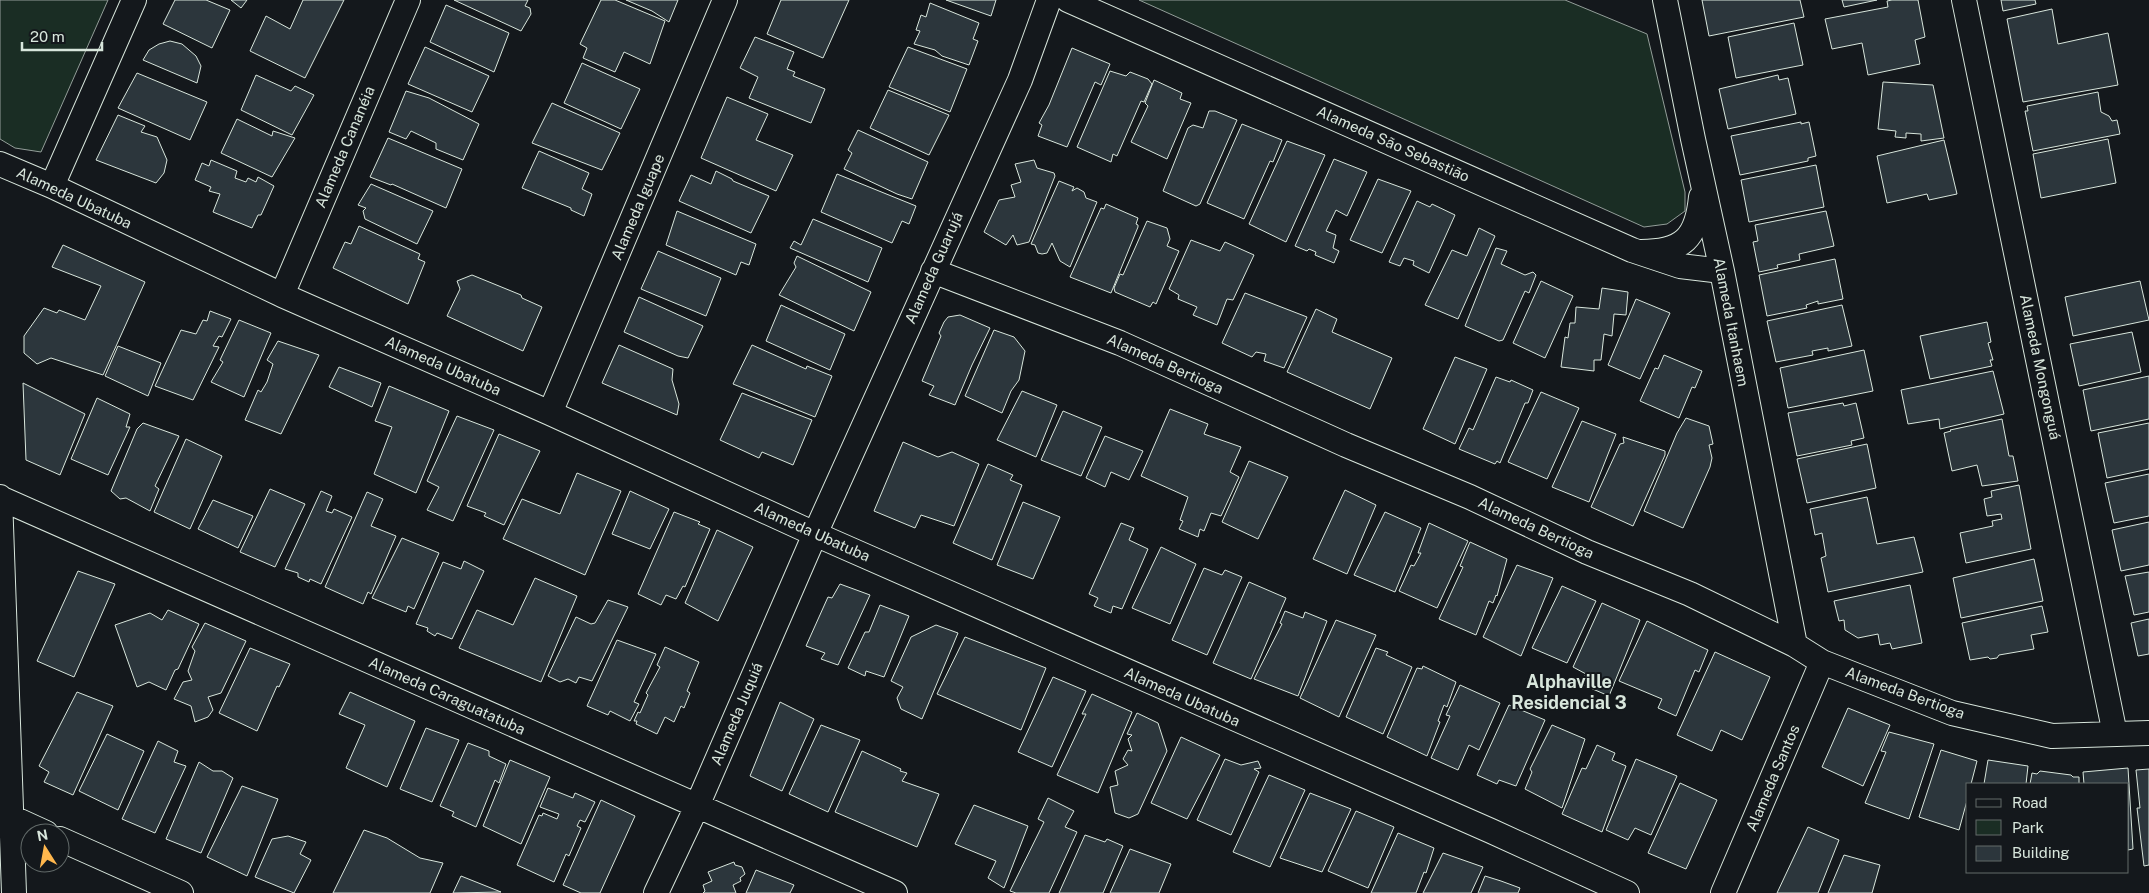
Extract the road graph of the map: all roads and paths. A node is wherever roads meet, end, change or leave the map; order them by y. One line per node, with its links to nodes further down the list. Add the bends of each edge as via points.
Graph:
1 (134, 0): 10 (street)
2 (408, 0): 14 (street, Alameda Cananéia)
3 (726, 0): 15 (street, Alameda Iguape)
4 (1049, 0): 12 (street, Alameda Guarujá, via 1020,80)
5 (1068, 0): 11 (street, Alameda São Sebastião)
6 (1664, 0): 9 (street, Alameda Itanhaem)
7 (1964, 0): 21 (street, Alameda Mongonguá)
8 (0, 164): 10 (street, Alameda Ubatuba)
9 (1702, 183): 11 (street, via 1697,226 1688,239 1657,252); 13 (street, Alameda Itanhaem)
10 (52, 186): 14 (street, Alameda Ubatuba)
11 (1640, 252): 13 (street, Alameda São Sebastião, via 1680,266)
12 (933, 271): 17 (street, Alameda Guarujá); 18 (street, Alameda Bertioga, via 1120,343 1587,552 1690,594)
13 (1722, 271): 18 (street, Alameda Itanhaem)
14 (282, 295): 15 (street, Alameda Ubatuba)
15 (550, 413): 17 (street, Alameda Ubatuba)
16 (0, 498): 22 (street, Alameda Caraguatatuba); 23 (street)
17 (815, 534): 22 (street, Alameda Juquiá); 30 (street, Alameda Ubatuba)
18 (1795, 645): 19 (street, Alameda Bertioga)
19 (1822, 662): 21 (street, Alameda Bertioga, via 1952,713 2052,736); 31 (street, Alameda Santos)
20 (2149, 733): 21 (street, Alameda Bertioga)
21 (2115, 734)
22 (697, 806): 28 (street, Alameda Juquiá); 29 (street, Alameda Caraguatatuba)
23 (11, 817): 24 (street); 26 (street)
24 (24, 823)
25 (70, 843): 27 (street)
26 (14, 893)
27 (181, 893)
28 (656, 893)
29 (895, 893)
30 (1627, 893)
31 (1723, 893)

